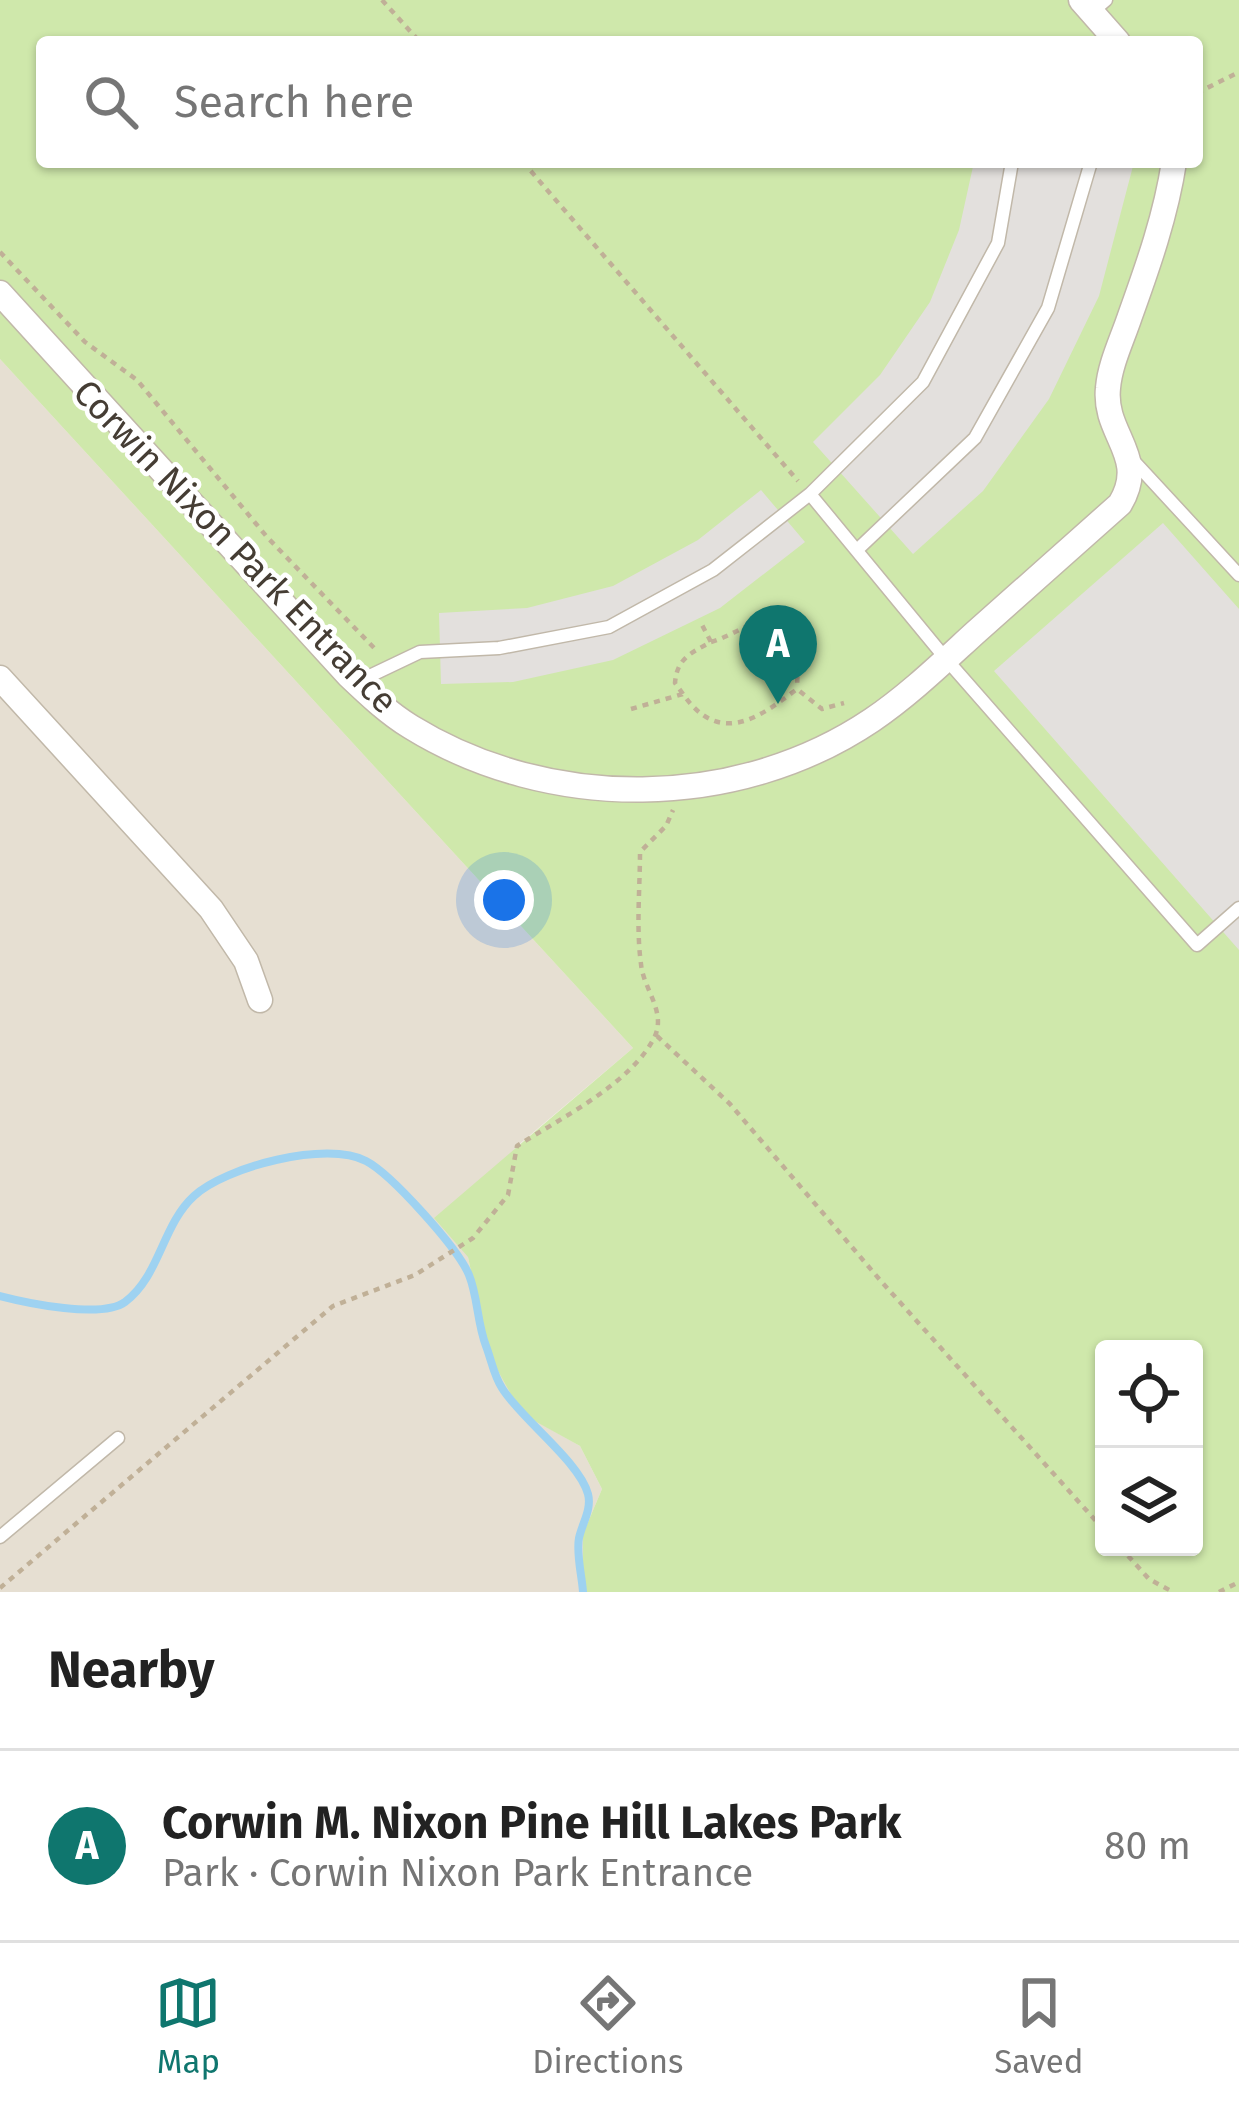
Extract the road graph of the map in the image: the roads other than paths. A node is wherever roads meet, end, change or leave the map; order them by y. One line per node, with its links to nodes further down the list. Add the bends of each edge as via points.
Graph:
1 (1093, 4): 2 (street)
2 (1114, 36)
3 (1011, 168): 8 (lane, via 998,243 923,382)
4 (1089, 168): 9 (lane, via 1048,308 975,438)
5 (1173, 168): 7 (street, Corwin Nixon Park Entrance, via 1110,372 1109,415)
6 (0, 293): 13 (street, Corwin Nixon Park Entrance)
7 (1127, 454): 10 (lane); 11 (street, Corwin Nixon Park Entrance, via 1132,471 1120,504)
8 (810, 494): 9 (lane); 13 (lane, via 713,570 609,626 500,648 420,652)
9 (856, 550): 11 (lane)
10 (1239, 575)
11 (946, 659): 13 (street, Corwin Nixon Park Entrance, via 838,741 782,765 683,788 602,789 503,767 410,727); 14 (lane, via 1197,945)
12 (0, 677): 15 (street, via 212,909)
13 (356, 683)
14 (1239, 908)
15 (260, 1000)
16 (118, 1438): 17 (lane)
17 (0, 1538)

